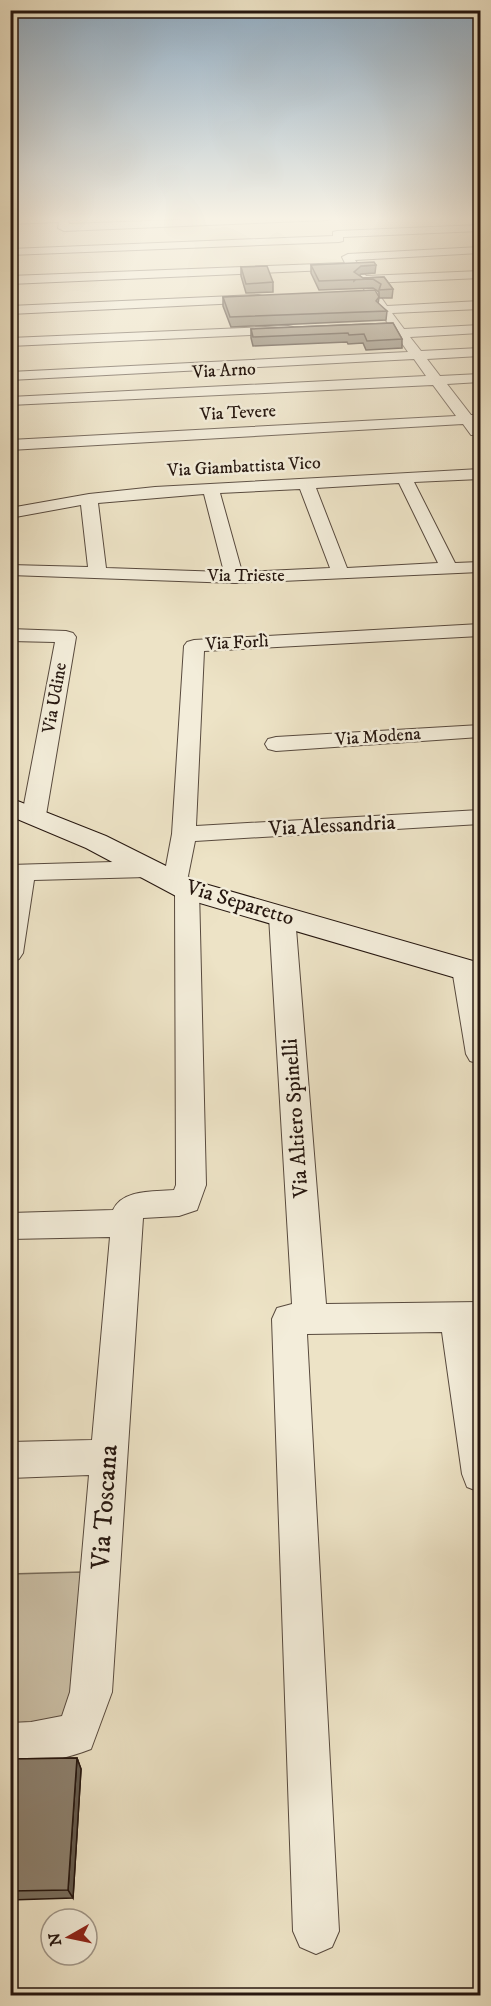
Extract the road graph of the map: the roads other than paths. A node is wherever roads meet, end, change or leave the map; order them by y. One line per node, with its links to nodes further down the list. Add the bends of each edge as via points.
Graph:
1 (383, 310): 3 (street)
2 (372, 327): 3 (street)
3 (399, 329): 4 (street); 8 (street)
4 (480, 329)
5 (302, 330): 6 (street)
6 (10, 342)
7 (480, 352): 8 (street)
8 (419, 356): 9 (street); 11 (street)
9 (10, 376)
10 (480, 378): 11 (street, Via Arno)
11 (439, 381): 12 (street, Via Arno); 13 (street)
12 (10, 401)
13 (474, 420): 14 (street); 15 (street, Via Tevere)
14 (480, 438)
15 (10, 445)
16 (480, 474): 17 (street, Via Giambattista Vico)
17 (404, 478): 18 (street, Via Giambattista Vico); 23 (street)
18 (306, 484): 19 (street, Via Giambattista Vico); 26 (street)
19 (211, 489): 20 (street, Via Giambattista Vico); 27 (street)
20 (89, 498): 21 (street, Via Giambattista Vico); 25 (street)
21 (10, 513)
22 (480, 567): 23 (street, Via Trieste)
23 (449, 568): 26 (street, Via Trieste)
24 (10, 570): 25 (street, Via Trieste)
25 (98, 573): 27 (street, Via Trieste)
26 (341, 574): 27 (street, Via Trieste)
27 (235, 578)
28 (480, 630): 34 (street, Via Forlì, via 194,646)
29 (10, 635): 32 (street, Via Udine, via 66,637)
30 (480, 731): 31 (street, Via Modena)
31 (276, 744)
32 (22, 810): 35 (street, Via Separetto)
33 (480, 817): 34 (street, Via Alessandria)
34 (184, 834): 37 (street, Via Forlì)
35 (147, 869): 36 (street); 37 (street, Via Separetto)
36 (16, 873): 39 (street)
37 (181, 885): 38 (street, Via Separetto); 42 (street, Via Forlì, via 191,1185 186,1201 137,1205)
38 (282, 916): 40 (street, Via Separetto); 45 (street, Via Altiero Spinelli)
39 (10, 953)
40 (473, 971): 41 (street)
41 (480, 1054)
42 (128, 1217): 43 (street); 46 (street, Via Toscana)
43 (10, 1226)
44 (469, 1317): 45 (street); 48 (street)
45 (310, 1319): 50 (street, via 289,1319)
46 (108, 1457): 47 (street); 49 (street, Via Toscana, via 91,1692 76,1734)
47 (10, 1460)
48 (480, 1474)
49 (10, 1744)
50 (316, 1931)

